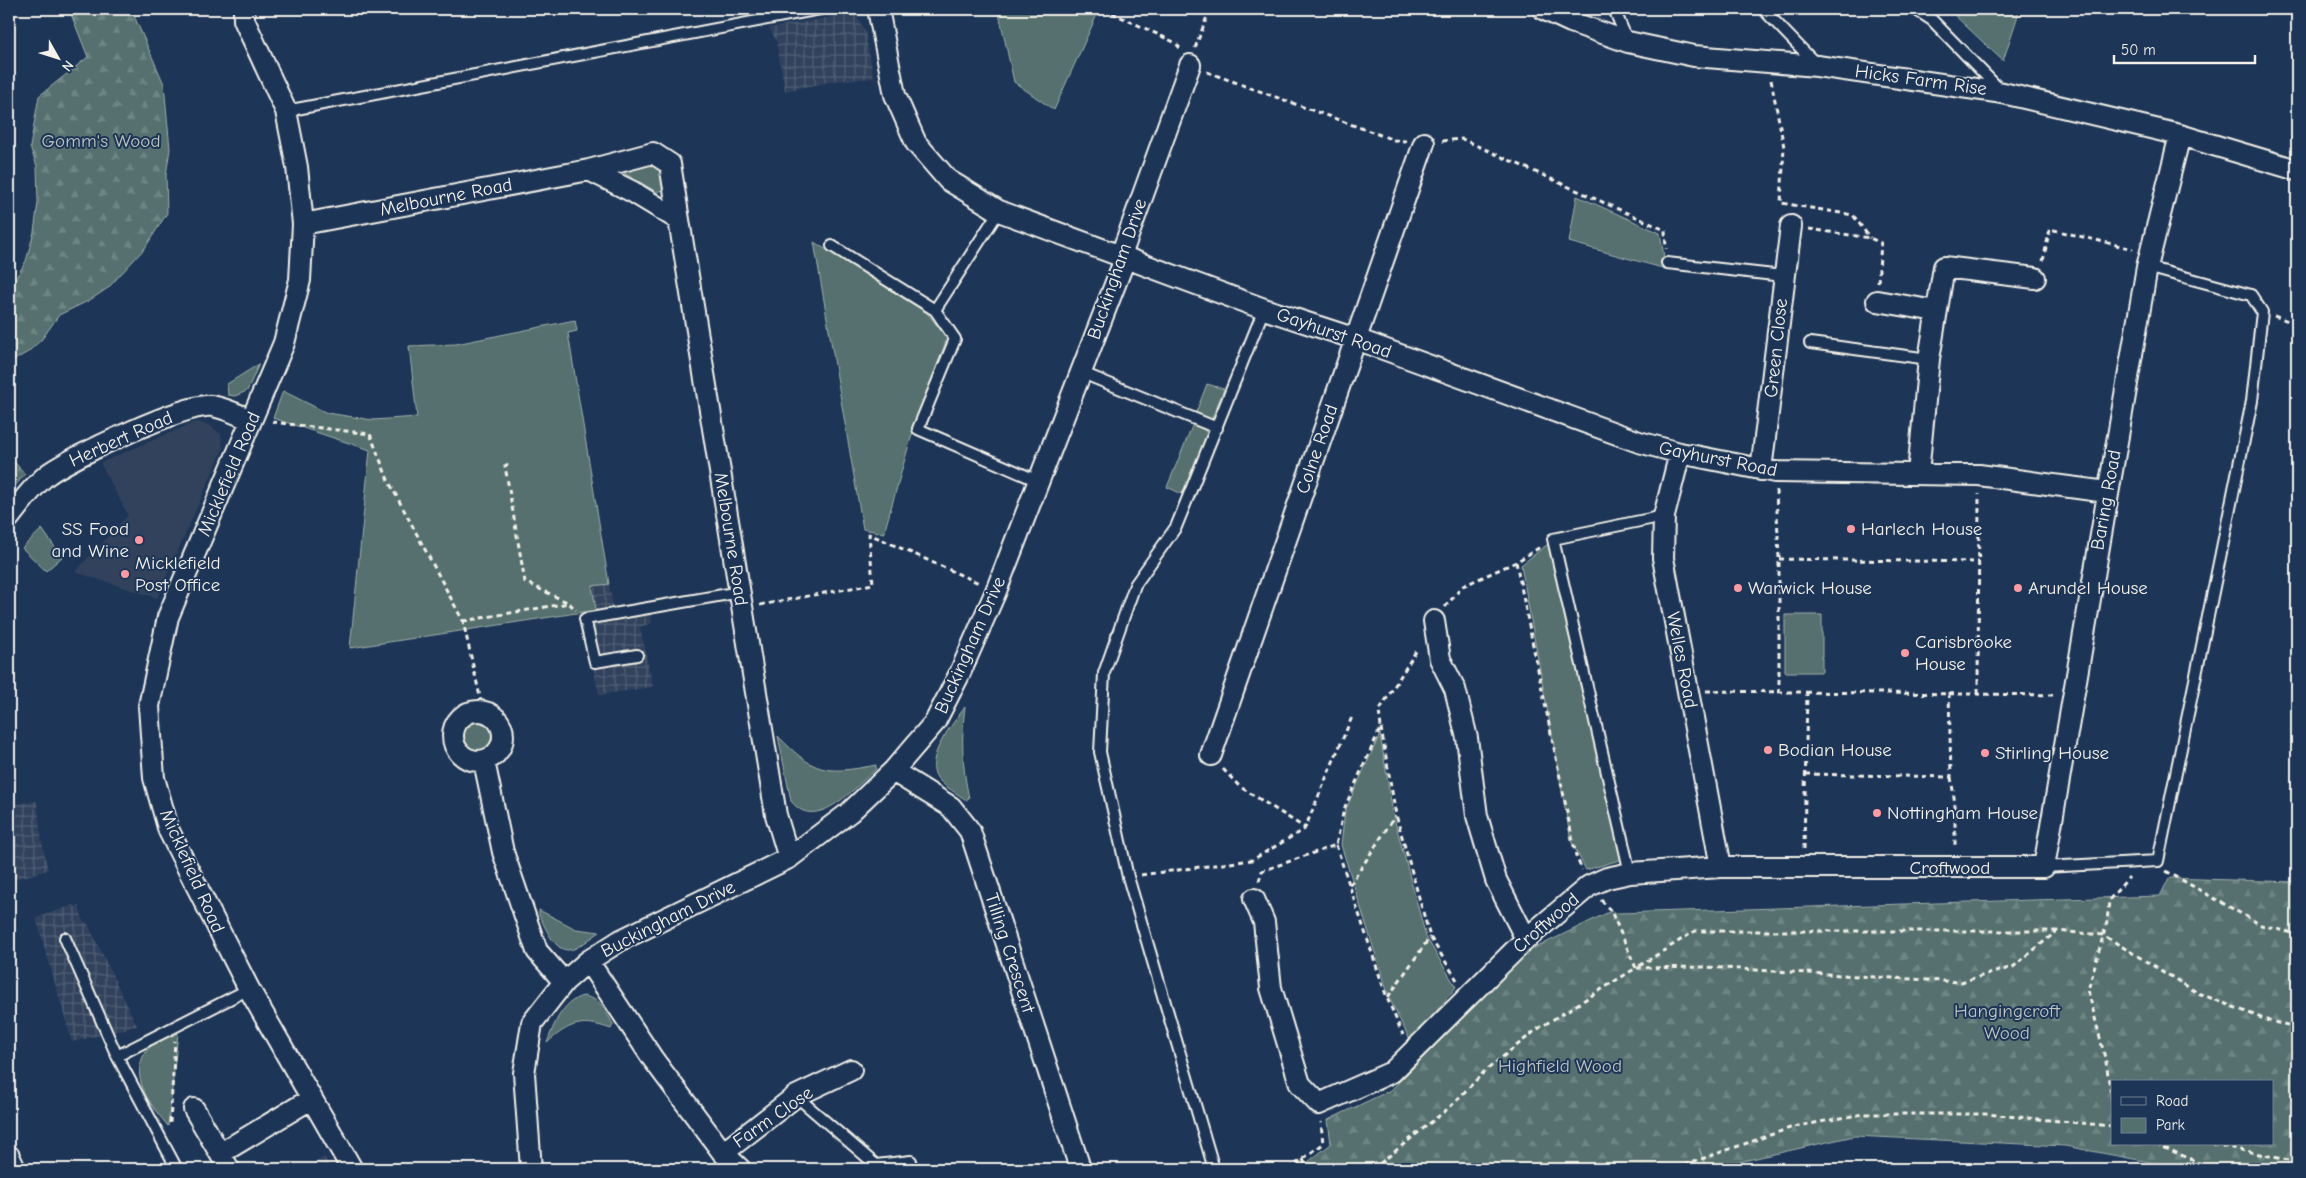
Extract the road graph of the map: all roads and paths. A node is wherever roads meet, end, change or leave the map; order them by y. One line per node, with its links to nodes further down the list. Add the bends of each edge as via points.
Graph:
1 (244, 9): 15 (street, Micklefield Road, via 244,20)
2 (820, 9): 15 (lane)
3 (878, 9): 20 (street, Gayhurst Road, via 895,95 916,143 948,180)
4 (1104, 9): 12 (path, via 1176,43)
5 (1210, 9): 12 (path)
6 (1542, 9): 10 (street, Hicks Farm Rise)
7 (1614, 9): 10 (lane)
8 (1763, 9): 13 (lane)
9 (1916, 9): 14 (lane, via 1932,20)
10 (1628, 42): 11 (street, Hicks Farm Rise, via 1694,56)
11 (1768, 63): 13 (street, Hicks Farm Rise); 24 (path, via 1784,148 1781,204 1853,215)
12 (1190, 66): 17 (path, via 1394,140); 26 (street, Buckingham Drive)
13 (1817, 66): 14 (street, Hicks Farm Rise)
14 (2002, 93): 16 (street, Hicks Farm Rise)
15 (286, 111): 22 (street, Micklefield Road)
16 (2180, 135): 19 (street, Hicks Farm Rise); 27 (street, Baring Road)
17 (1424, 143): 28 (path, via 1462,139 1665,230); 37 (street, Colne Road)
18 (589, 170): 21 (street); 21 (street, Melbourne Road, via 653,153 670,164); 22 (street, Melbourne Road)
19 (2297, 170)
20 (999, 211): 26 (street, Gayhurst Road); 33 (lane)
21 (679, 220): 58 (street, Melbourne Road)
22 (304, 224): 41 (street, Micklefield Road, via 300,280 284,343)
23 (1791, 226): 24 (path); 29 (street, Green Close)
24 (1870, 238): 31 (path, via 1881,243)
25 (832, 246): 33 (lane)
26 (1123, 256): 32 (street, Gayhurst Road); 40 (street, Buckingham Drive, via 1123,264)
27 (2149, 260): 30 (path, via 2050,229 2042,267); 35 (lane, via 2251,295); 49 (street, Baring Road)
28 (1667, 263): 29 (lane)
29 (1784, 276): 45 (street, Green Close)
30 (2035, 278): 34 (street, via 1944,267)
31 (1877, 301): 34 (street)
32 (1264, 309): 37 (street, Gayhurst Road); 42 (lane)
33 (936, 310): 48 (lane, via 954,339 918,429)
34 (1936, 311): 39 (street)
35 (2262, 312): 36 (path); 85 (lane, via 2252,401)
36 (2297, 324)
37 (1356, 339): 43 (street, Gayhurst Road, via 1638,442); 73 (street, Colne Road)
38 (1810, 344): 39 (lane)
39 (1929, 360): 46 (street)
40 (1080, 372): 42 (lane); 48 (street, Buckingham Drive)
41 (251, 420): 52 (street, Herbert Road, via 211,405 191,408 153,422 58,467 36,486); 61 (path, via 370,434 388,480); 102 (street, Micklefield Road, via 168,617 149,706 154,778 170,831)
42 (1216, 428): 89 (lane, via 1176,527 1135,585 1104,673 1100,752)
43 (1680, 453): 45 (street, Gayhurst Road); 51 (street, Welles Road)
44 (508, 464): 59 (path, via 504,466 525,582)
45 (1761, 470): 46 (street, Gayhurst Road)
46 (1918, 474): 47 (street, Gayhurst Road)
47 (1979, 475): 49 (street, Gayhurst Road); 56 (path)
48 (1038, 481): 57 (street, Buckingham Drive)
49 (2107, 492): 69 (street, Baring Road)
50 (1776, 500): 54 (path)
51 (1664, 516): 53 (lane); 64 (street, Welles Road, via 1663,558)
52 (9, 518)
53 (1553, 539): 55 (path); 88 (lane)
54 (1779, 558): 56 (path); 65 (path)
55 (1516, 562): 62 (path, via 1463,586); 91 (path, via 1576,856)
56 (1979, 562): 68 (path)
57 (996, 591): 58 (path, via 869,534 873,584); 75 (street, Buckingham Drive, via 936,722)
58 (741, 600): 60 (lane); 83 (street, Melbourne Road, via 776,815)
59 (569, 603): 60 (path); 61 (path)
60 (585, 619): 63 (lane, via 595,662)
61 (463, 621): 70 (path)
62 (1434, 621): 72 (path, via 1380,711); 98 (street, via 1440,659 1455,689 1467,738 1477,816 1496,880)
63 (637, 655)
64 (1688, 691): 65 (path); 87 (street, Welles Road)
65 (1779, 691): 66 (path)
66 (1807, 692): 67 (path); 76 (path)
67 (1949, 693): 68 (path); 77 (path)
68 (1978, 693): 69 (path)
69 (2073, 695): 86 (street, Baring Road)
70 (483, 710): 74 (street, via 498,719 504,735 498,752); 74 (street, via 465,712 453,727 453,745 465,759)
71 (1352, 717): 79 (path)
72 (1381, 727): 78 (path); 82 (path, via 1344,809)
73 (1211, 755): 79 (path, via 1239,786)
74 (484, 761): 101 (street, via 503,852 537,951)
75 (893, 771): 83 (street, Buckingham Drive, via 850,812); 130 (street, Tilling Crescent, via 952,807 970,831)
76 (1805, 774): 77 (path); 80 (path)
77 (1951, 778): 81 (path)
78 (1396, 816): 90 (path); 97 (path)
79 (1305, 828): 89 (path, via 1252,860)
80 (1803, 839)
81 (1955, 842)
82 (1336, 845): 90 (path); 92 (path, via 1262,871)
83 (789, 858): 99 (street, Buckingham Drive, via 622,940)
84 (2134, 861): 85 (lane); 86 (lane); 95 (path, via 2130,876 2109,900)
85 (2162, 861): 94 (path, via 2164,870 2261,925)
86 (2044, 867): 87 (street, Croftwood)
87 (1721, 868): 88 (street, Croftwood)
88 (1630, 872): 91 (street, Croftwood)
89 (1128, 877): 131 (lane)
90 (1350, 884): 104 (path)
91 (1589, 886): 98 (street, Croftwood); 100 (path, via 1612,911)
92 (1254, 899): 113 (street, via 1264,922 1271,988 1300,1084)
93 (2057, 931): 95 (path); 100 (path, via 1695,931); 100 (path, via 2013,967 1961,982 1705,967)
94 (2297, 934)
95 (2103, 935): 106 (path, via 2198,993 2268,1021); 110 (path, via 2088,990)
96 (65, 938): 108 (lane)
97 (1430, 938): 103 (path); 104 (path)
98 (1526, 938): 103 (street, Croftwood)
99 (588, 961): 101 (street, Buckingham Drive); 119 (street, via 653,1059)
100 (1636, 968): 134 (path, via 1536,1030 1484,1072 1450,1107)
101 (564, 982): 128 (street, Buckingham Drive, via 532,1023 524,1073)
102 (249, 989): 105 (lane); 112 (street, Micklefield Road)
103 (1468, 997): 107 (street, Croftwood)
104 (1387, 998): 107 (path)
105 (176, 1026): 108 (lane); 115 (path, via 171,1123)
106 (2297, 1027)
107 (1412, 1054): 113 (street, Croftwood, via 1392,1072)
108 (117, 1056): 115 (lane)
109 (851, 1070): 111 (street, Farm Close)
110 (2111, 1094)
111 (796, 1096): 119 (street, Farm Close); 123 (lane, via 876,1164)
112 (311, 1099): 122 (street); 127 (street, Micklefield Road)
113 (1319, 1104): 121 (path, via 1323,1144)
114 (194, 1109): 122 (street)
115 (151, 1123): 126 (lane)
116 (2111, 1126): 135 (path, via 1986,1114 1863,1114 1793,1128)
117 (2161, 1146): 136 (path)
118 (2222, 1146): 124 (path)
119 (723, 1153): 129 (street)
120 (9, 1156): 125 (street)
121 (1303, 1159): 132 (path); 133 (path)
122 (225, 1161)
123 (911, 1161)
124 (2297, 1162)
125 (15, 1169)
126 (177, 1169)
127 (352, 1169)
128 (531, 1169)
129 (740, 1169)
130 (1079, 1169)
131 (1214, 1169)
132 (1289, 1169)
133 (1307, 1169)
134 (1373, 1169)
135 (1676, 1169)
136 (2213, 1169)

